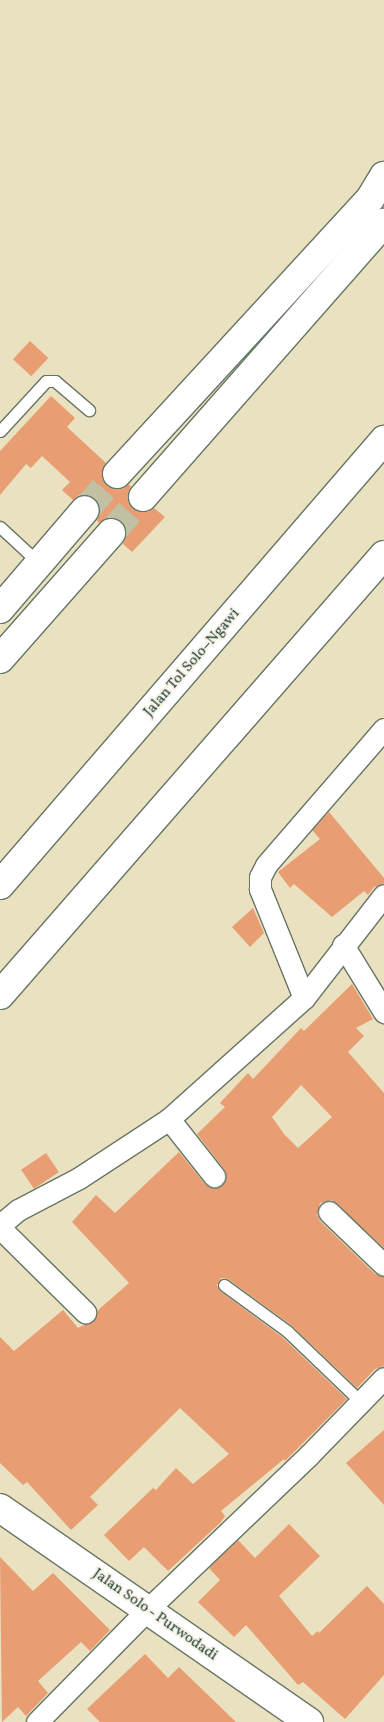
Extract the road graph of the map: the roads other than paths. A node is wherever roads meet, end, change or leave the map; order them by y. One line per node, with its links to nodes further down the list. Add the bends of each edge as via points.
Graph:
1 (384, 176): 6 (main road, via 370,199)
2 (384, 223): 7 (main road)
3 (89, 410): 4 (lane, via 55,380 46,381)
4 (0, 431)
5 (384, 440): 16 (main road, Jalan Tol Solo–Ngawi)
6 (117, 474)
7 (143, 497)
8 (85, 510): 12 (main road)
9 (0, 527): 12 (lane)
10 (111, 533): 14 (main road)
11 (384, 555): 19 (main road)
12 (39, 564): 13 (main road)
13 (0, 609)
14 (0, 659)
15 (384, 729): 20 (street, via 260,877 260,889)
16 (0, 885)
17 (384, 895): 18 (street)
18 (343, 945): 20 (street); 21 (street)
19 (0, 995)
20 (304, 998): 22 (street)
21 (384, 1012)
22 (169, 1118): 23 (street); 25 (street, via 79,1178 18,1210)
23 (214, 1176)
24 (329, 1212): 26 (street)
25 (0, 1226): 28 (street)
26 (384, 1265)
27 (224, 1285): 30 (lane, via 287,1331)
28 (85, 1312)
29 (384, 1378): 30 (street)
30 (361, 1402): 32 (street)
31 (0, 1508): 32 (main road, Jalan Solo - Purwodadi)
32 (148, 1609): 33 (street); 34 (main road, Jalan Solo - Purwodadi)
33 (36, 1722)
34 (309, 1722)

